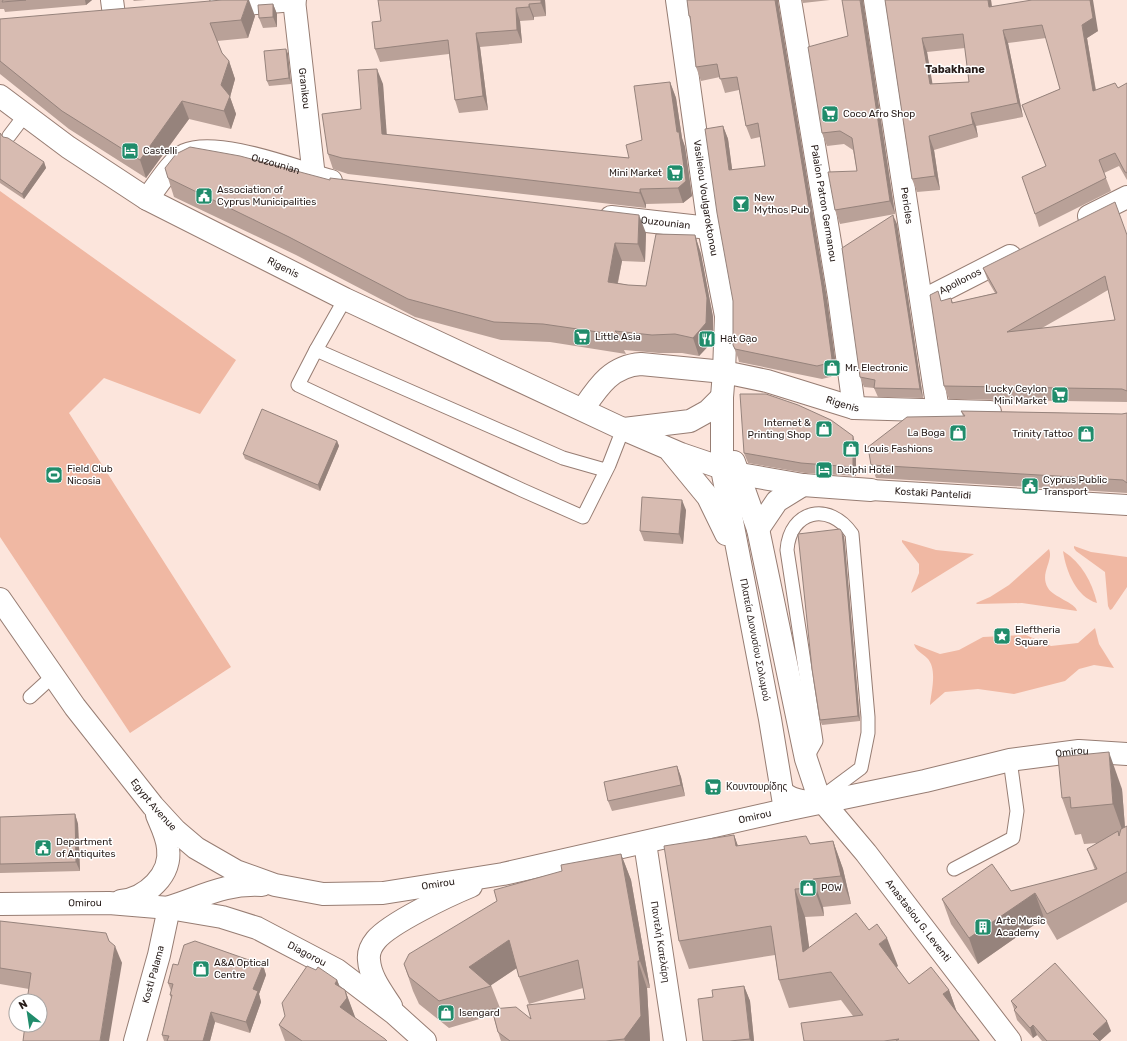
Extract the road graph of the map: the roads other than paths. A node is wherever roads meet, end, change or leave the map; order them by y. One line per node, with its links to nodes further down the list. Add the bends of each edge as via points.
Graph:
1 (294, 0): 6 (street); 12 (street, Granikou)
2 (677, 0): 18 (street, Vasileiou Voulgaroktonou)
3 (790, 0): 25 (street, Palaion Patron Germanou, via 839,298)
4 (875, 0): 21 (street, Pericles)
5 (113, 8): 7 (street); 8 (street)
6 (200, 8)
7 (138, 13)
8 (91, 17)
9 (0, 96): 10 (street, Rigenis)
10 (25, 114): 11 (lane); 15 (street, Rigenis, via 111,176)
11 (9, 136)
12 (314, 177): 13 (street, Ouzounian); 15 (street, Ouzounian, via 258,159 216,152 197,152 184,155 174,163)
13 (353, 187)
14 (1127, 197): 17 (street)
15 (148, 199): 20 (street, Rigenis)
16 (590, 214): 18 (street, Ouzounian)
17 (1071, 226)
18 (709, 228): 23 (street, Vasileiou Voulgaroktonou, via 726,316)
19 (1028, 247): 21 (street, Apollonos)
20 (345, 299): 22 (lane); 26 (street, Rigenis)
21 (922, 301): 27 (street, Pericles)
22 (316, 350): 31 (lane, via 562,458); 31 (lane, via 298,385 583,517)
23 (724, 372): 24 (street, Vasileiou Voulgaroktonou); 25 (street, Rigenis); 26 (street, Rigenis, via 629,365 609,375)
24 (722, 397): 29 (street, via 708,412 690,422); 32 (street, Vasileiou Voulgaroktonou, via 722,435)
25 (854, 408): 27 (street, Rigenis)
26 (582, 409): 29 (street, Rigenis)
27 (938, 411): 28 (street, Rigenis)
28 (1009, 412)
29 (623, 429): 30 (street, Rigenis); 31 (lane)
30 (668, 449): 32 (street, Rigenis); 37 (street, via 708,497 722,523)
31 (605, 470)
32 (731, 472): 33 (street, Kostaki Pantelidi); 36 (street); 37 (street, Πλατεία Διονυσίου Σολωμού)
33 (803, 485): 34 (street, Kostaki Pantelidi); 36 (street, via 777,501)
34 (870, 490): 35 (street, Kostaki Pantelidi)
35 (1127, 505)
36 (758, 528): 42 (street)
37 (741, 570): 44 (street, Πλατεία Διονυσίου Σολωμού)
38 (0, 599): 39 (street, Egypt Avenue)
39 (53, 676): 40 (lane); 46 (street, Egypt Avenue)
40 (30, 697)
41 (1127, 754): 43 (street, Omirou, via 1079,751)
42 (806, 759): 45 (street); 45 (lane, via 816,741 787,550 788,537 799,521 823,514 846,525 852,534 868,717 866,749 861,768 826,794)
43 (1010, 760): 45 (street, Omirou); 49 (lane, via 1017,811 1013,838)
44 (780, 784): 45 (lane, via 793,795); 47 (street, Πλατεία Διονυσίου Σολωμού)
45 (823, 802): 47 (street, Omirou); 60 (street, Anastasiou G. Leventi, via 866,853)
46 (153, 806): 51 (street, Egypt Avenue, via 196,848 236,871); 53 (street, via 168,848 168,860 164,870 152,887 142,895 128,901)
47 (785, 810): 48 (street, Omirou)
48 (645, 843): 50 (street, Omirou); 59 (street, Παντελή Κατελάρη)
49 (954, 869)
50 (502, 874): 52 (street, Omirou); 56 (street, via 400,922 377,939 370,948 371,973)
51 (275, 885): 52 (street, Egypt Avenue, via 323,894); 55 (street, via 230,886)
52 (383, 893)
53 (109, 903): 54 (street, Omirou); 55 (street, Omirou)
54 (0, 904)
55 (169, 908): 56 (street, Diagorou, via 222,917 257,928 337,970); 57 (street, Kosti Palama)
56 (395, 1014): 58 (street, Diagorou)
57 (136, 1041)
58 (425, 1041)
59 (675, 1041)
60 (1010, 1041)

